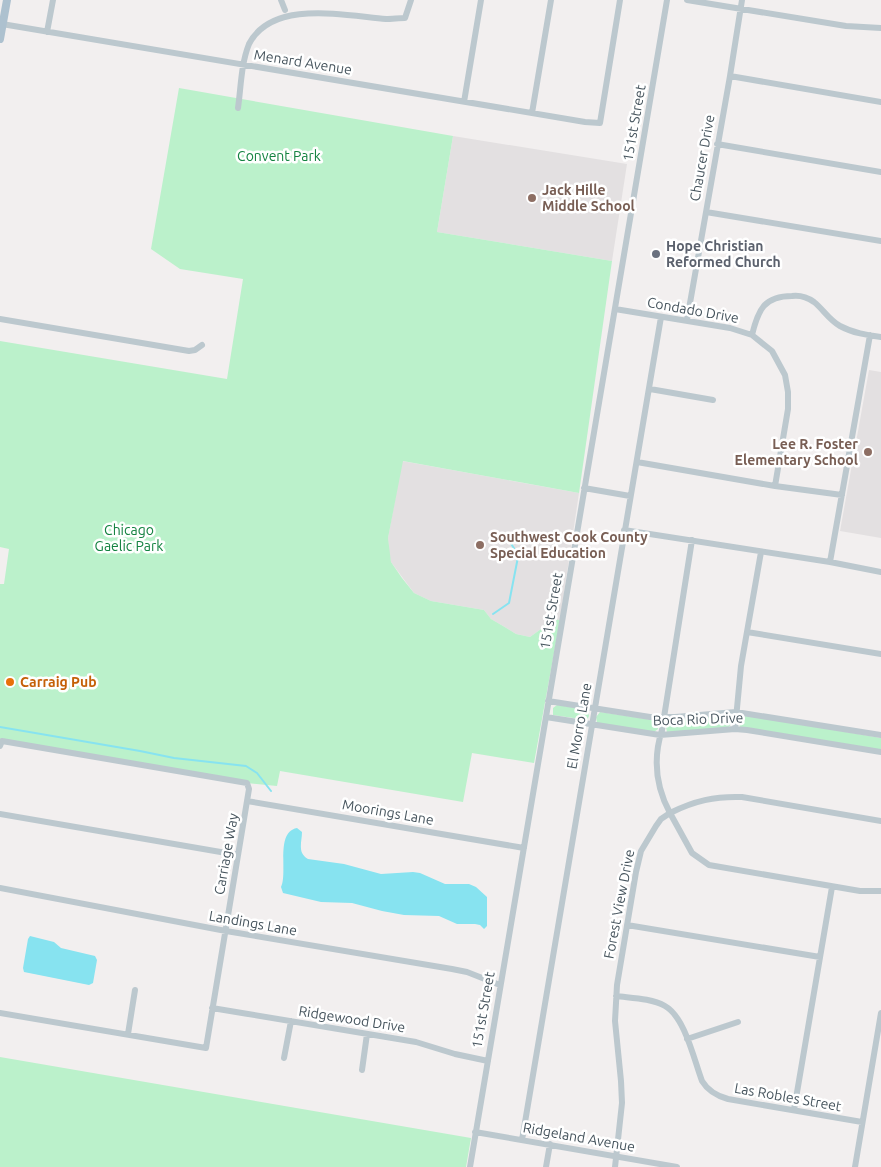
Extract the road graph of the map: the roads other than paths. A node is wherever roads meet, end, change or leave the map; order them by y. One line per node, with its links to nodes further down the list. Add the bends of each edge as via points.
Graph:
1 (7, 0): 13 (main road)
2 (53, 0): 15 (street)
3 (281, 0): 12 (street)
4 (411, 0): 12 (street, via 405,18 387,19 307,7)
5 (481, 0): 19 (street)
6 (551, 0): 22 (street)
7 (620, 0): 22 (street, Menard Avenue, via 600,123)
8 (667, 0): 27 (street, 151st Street)
9 (687, 0): 11 (street)
10 (742, 0): 11 (street, Chaucer Drive)
11 (740, 9): 14 (street, via 846,26); 18 (street, Chaucer Drive)
12 (285, 10): 17 (street, via 266,21 254,34)
13 (2, 24): 15 (street, Menard Avenue); 16 (main road)
14 (881, 28)
15 (47, 32): 17 (street, Menard Avenue)
16 (0, 39)
17 (244, 65): 19 (street, Menard Avenue); 21 (street)
18 (730, 76): 20 (street); 23 (street, Chaucer Drive)
19 (464, 102): 22 (street, Menard Avenue)
20 (881, 102)
21 (238, 108)
22 (532, 113)
23 (717, 144): 24 (street); 25 (street, Chaucer Drive)
24 (881, 172)
25 (706, 212): 26 (street); 30 (street, Chaucer Drive)
26 (881, 241)
27 (615, 309): 28 (street, Condado Drive); 39 (street, 151st Street)
28 (661, 316): 30 (street, Condado Drive); 35 (street, El Morro Lane)
29 (0, 319): 34 (street, via 189,351)
30 (687, 320): 31 (street, Condado Drive)
31 (752, 335): 32 (street, via 758,316 771,298 797,296 813,301 842,327); 38 (street, Condado Drive, via 772,351 779,362 788,392)
32 (870, 335): 33 (street); 40 (street)
33 (881, 337)
34 (202, 345)
35 (650, 389): 36 (street); 37 (street, El Morro Lane)
36 (713, 400)
37 (637, 462): 38 (street); 41 (street, El Morro Lane)
38 (775, 486): 40 (street)
39 (584, 488): 41 (street); 49 (street, 151st Street)
40 (842, 495): 45 (street)
41 (630, 496): 42 (street, El Morro Lane)
42 (624, 530): 43 (street); 50 (street, El Morro Lane)
43 (692, 540): 44 (street); 53 (street)
44 (761, 552): 45 (street); 47 (street)
45 (830, 562): 46 (street)
46 (881, 572)
47 (747, 632): 48 (street); 51 (street)
48 (881, 654)
49 (548, 701): 50 (street, Boca Rio Drive); 52 (street, 151st Street)
50 (596, 708): 53 (street, Boca Rio Drive); 54 (street, El Morro Lane)
51 (736, 712): 53 (street, Boca Rio Drive); 55 (street); 57 (street, Boca Rio Drive)
52 (546, 717): 54 (street, Boca Rio Drive); 64 (street, 151st Street)
53 (663, 717): 56 (street)
54 (591, 725): 56 (street, Boca Rio Drive); 89 (street, El Morro Lane)
55 (735, 729): 56 (street, Boca Rio Drive); 59 (street, Boca Rio Drive)
56 (660, 735): 61 (street, via 657,769 663,801)
57 (881, 735)
58 (1, 744): 60 (street, Carriage Way, via 247,782)
59 (881, 752)
60 (248, 801): 64 (street, Moorings Lane); 65 (street, Carriage Way)
61 (670, 813): 63 (street, via 699,800 727,796); 66 (street, via 692,853 709,866); 69 (street, Forest View Drive, via 661,819 641,851)
62 (0, 814): 65 (street)
63 (881, 821)
64 (524, 848): 72 (street, 151st Street)
65 (238, 855): 70 (street, Carriage Way)
66 (832, 887): 68 (street); 71 (street)
67 (0, 888): 70 (street, Landings Lane)
68 (881, 891)
69 (627, 924): 71 (street); 74 (street, Forest View Drive)
70 (226, 931): 72 (street, Landings Lane, via 452,969); 75 (street, Carriage Way)
71 (820, 957): 86 (street)
72 (500, 985): 84 (street, 151st Street)
73 (135, 990): 80 (street)
74 (616, 996): 82 (street, Las Robles Street, via 665,1006 679,1020); 91 (street, Forest View Drive, via 622,1103)
75 (212, 1008): 78 (street, Ridgewood Drive); 80 (street, Carriage Way, via 206,1048)
76 (0, 1013): 80 (street)
77 (881, 1017): 87 (street)
78 (290, 1022): 81 (street, Ridgewood Drive); 83 (street)
79 (738, 1022): 82 (street)
80 (128, 1034)
81 (367, 1034): 84 (street, Ridgewood Drive, via 416,1042); 85 (street)
82 (687, 1039): 86 (street, Las Robles Street, via 702,1081 711,1091 728,1099)
83 (284, 1058)
84 (488, 1061): 88 (street, 151st Street)
85 (362, 1070)
86 (794, 1110): 87 (street, Las Robles Street)
87 (862, 1122): 96 (street)
88 (476, 1132): 89 (street, Ridgeland Avenue); 92 (street, 151st Street)
89 (522, 1140): 90 (street, Ridgeland Avenue)
90 (550, 1144): 91 (street, Ridgeland Avenue); 93 (street)
91 (616, 1157): 94 (street, Forest View Drive); 95 (street, Ridgeland Avenue)
92 (470, 1167)
93 (546, 1167)
94 (615, 1167)
95 (677, 1167)
96 (855, 1167)

